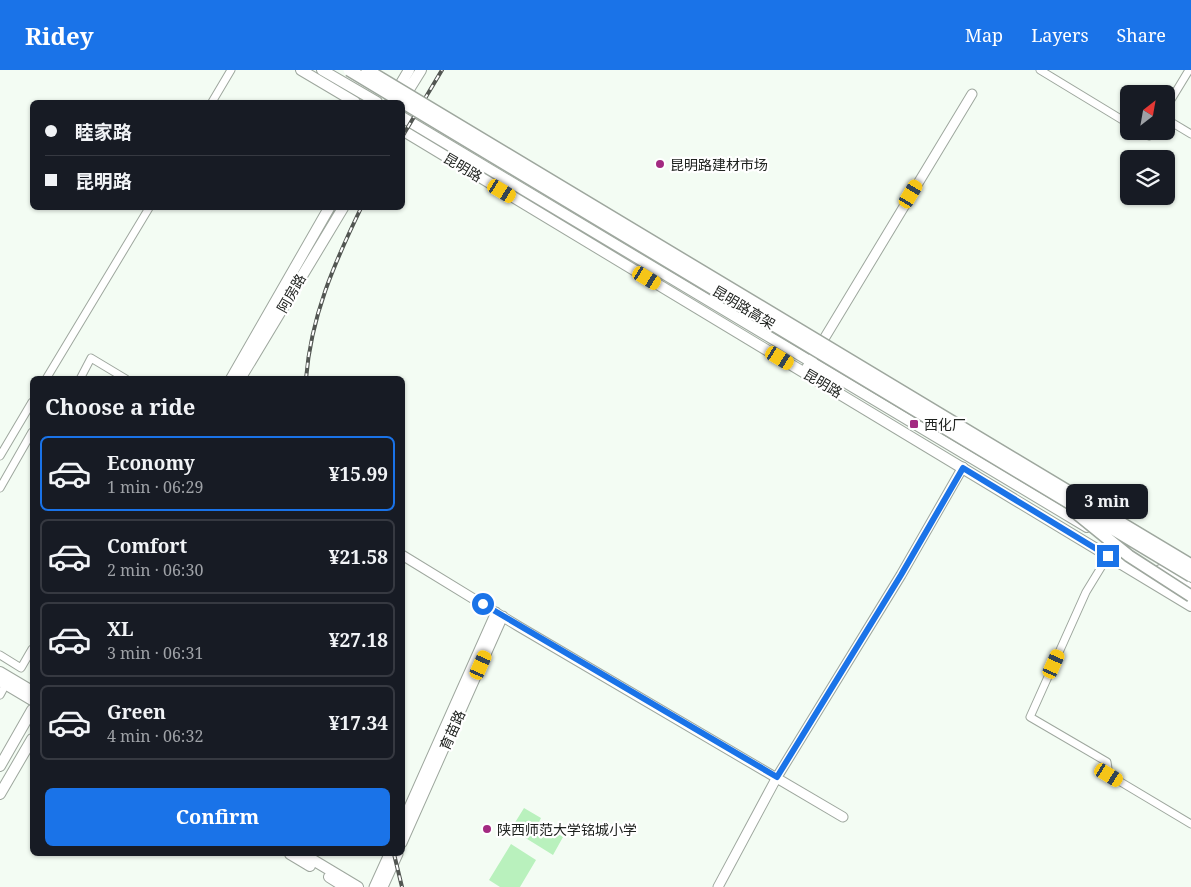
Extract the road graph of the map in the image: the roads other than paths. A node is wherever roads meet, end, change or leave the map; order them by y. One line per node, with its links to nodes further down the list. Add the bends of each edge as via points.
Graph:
1 (231, 70): 12 (street)
2 (302, 70): 13 (main road)
3 (322, 70): 14 (main road)
4 (349, 70): 16 (highway, 昆明路高架, bridge)
5 (367, 70): 42 (highway, 昆明路高架, bridge)
6 (409, 70): 15 (main road)
7 (421, 70): 17 (main road)
8 (1040, 70): 20 (street)
9 (1189, 70): 10 (street)
10 (1175, 93)
11 (972, 94): 27 (street)
12 (213, 100)
13 (352, 100)
14 (374, 100)
15 (391, 100)
16 (399, 100)
17 (402, 100)
18 (405, 104): 39 (highway, 昆明路高架, bridge)
19 (405, 119): 27 (main road, 昆明路)
20 (1120, 119)
21 (1175, 124): 23 (street)
22 (405, 132): 28 (main road, 昆明路)
23 (1191, 134)
24 (148, 210): 29 (street)
25 (328, 210): 32 (main road, 阿房路)
26 (342, 210): 33 (main road, 阿房路)
27 (810, 361): 28 (street); 44 (main road, 昆明路)
28 (804, 372): 37 (main road, 昆明路)
29 (48, 376)
30 (82, 376): 31 (street, via 91,358)
31 (121, 376)
32 (233, 376)
33 (242, 376)
34 (30, 405): 36 (street)
35 (30, 436): 38 (street)
36 (0, 456)
37 (963, 467): 40 (main road, 昆明路); 58 (street)
38 (0, 488)
39 (1046, 488): 43 (highway, 昆明路高架, bridge); 45 (highway, bridge, via 1129,556)
40 (1108, 556): 46 (main road, 昆明路); 62 (street, via 1086,592 1030,717 1107,762 1109,775)
41 (405, 557): 47 (street)
42 (1191, 565)
43 (1191, 576)
44 (1191, 588)
45 (1191, 596)
46 (1191, 606)
47 (499, 614): 58 (street); 60 (street, 育苗路); 63 (street, 育苗路)
48 (30, 652): 49 (street, via 21,668)
49 (0, 655)
50 (0, 672): 52 (main road)
51 (3, 682): 53 (street); 54 (main road)
52 (30, 690)
53 (0, 695)
54 (30, 699)
55 (30, 714): 57 (main road)
56 (30, 742): 59 (main road)
57 (0, 766)
58 (777, 777): 61 (street); 72 (street)
59 (0, 794)
60 (405, 817)
61 (843, 817)
62 (1191, 824)
63 (405, 837)
64 (293, 856): 68 (main road)
65 (306, 856): 69 (main road)
66 (388, 856): 70 (street)
67 (397, 856): 71 (street)
68 (345, 887)
69 (358, 887)
70 (374, 887)
71 (383, 887)
72 (718, 887)

